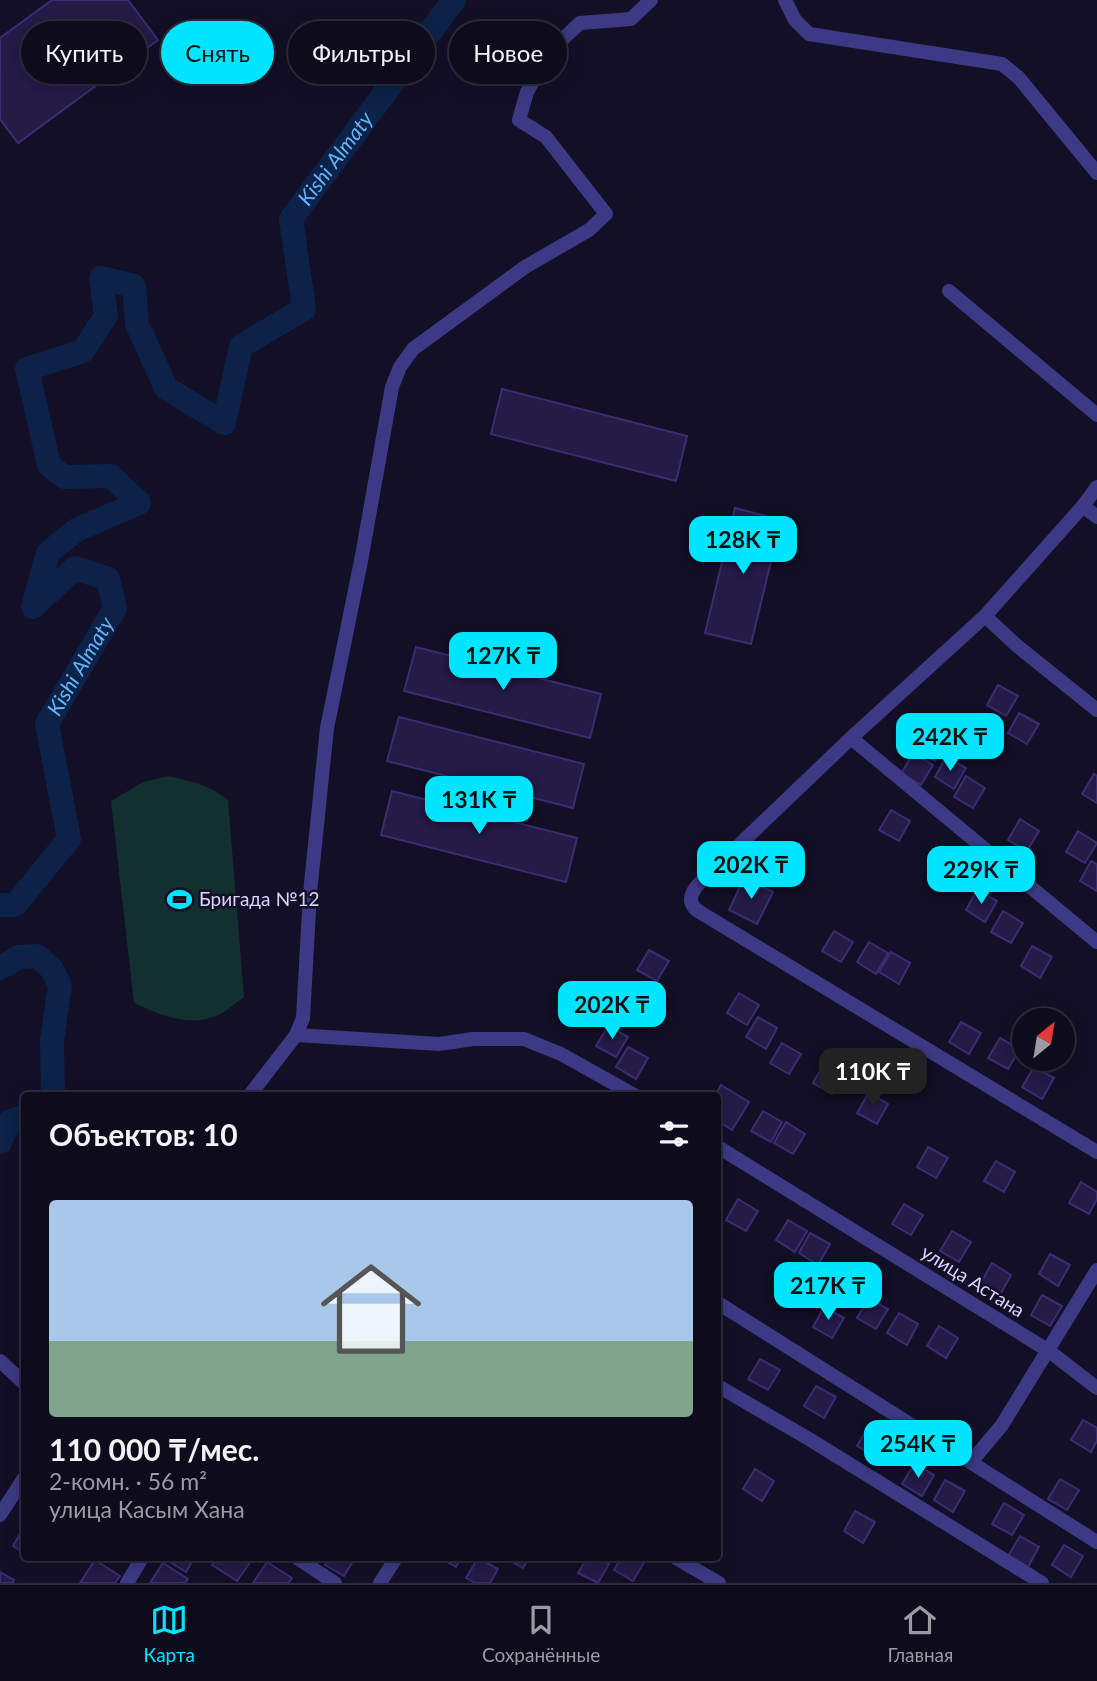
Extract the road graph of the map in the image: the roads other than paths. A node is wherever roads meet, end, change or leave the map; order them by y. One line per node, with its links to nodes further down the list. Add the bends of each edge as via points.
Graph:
1 (651, 0): 13 (street, via 631,19 580,23 550,51 527,92 519,120 546,137 606,214 413,349 392,387 327,728 303,1018)
2 (785, 0): 3 (street, via 794,20 809,34 1002,64 1019,78)
3 (1097, 173)
4 (949, 291): 5 (street)
5 (1097, 415)
6 (1097, 487): 7 (street)
7 (1083, 506): 8 (street); 9 (street)
8 (1097, 517)
9 (985, 616): 10 (street); 11 (street)
10 (1097, 710)
11 (852, 738): 12 (street); 17 (street, via 695,887 692,907)
12 (1097, 942)
13 (296, 1035): 14 (street); 15 (street, via 439,1044 524,1039)
14 (252, 1092)
15 (629, 1092)
16 (721, 1149): 20 (street, улица Астана)
17 (1097, 1152)
18 (1097, 1270): 20 (street)
19 (721, 1305): 25 (street)
20 (1049, 1351): 24 (street, улица Астана); 25 (street, via 1002,1425)
21 (0, 1361): 22 (street)
22 (21, 1380)
23 (721, 1388): 37 (street)
24 (1097, 1388)
25 (971, 1462): 28 (street)
26 (21, 1483): 27 (street)
27 (0, 1515)
28 (1097, 1542)
29 (140, 1561): 33 (street)
30 (302, 1561): 34 (street)
31 (394, 1561): 35 (street)
32 (681, 1561): 36 (street)
33 (127, 1583)
34 (335, 1583)
35 (380, 1583)
36 (719, 1583)
37 (1042, 1583)

